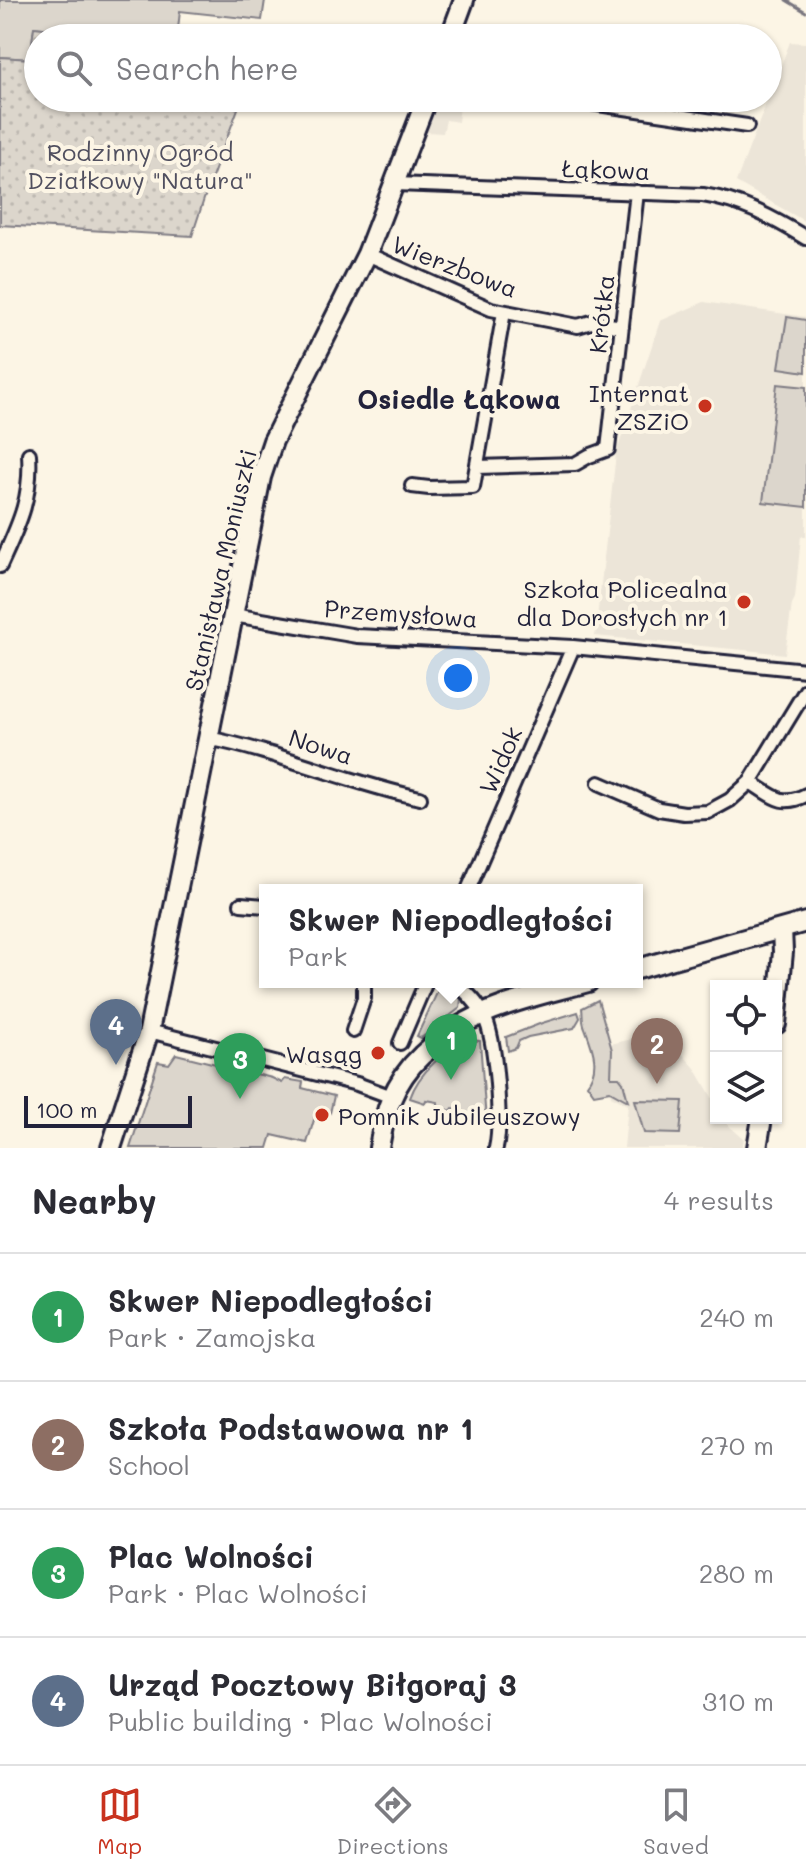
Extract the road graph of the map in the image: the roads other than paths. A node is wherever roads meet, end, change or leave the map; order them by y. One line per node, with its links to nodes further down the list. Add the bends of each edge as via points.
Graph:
1 (464, 0): 2 (street)
2 (455, 24)
3 (422, 112): 6 (street, Stanisława Moniuszki)
4 (652, 112): 5 (street)
5 (747, 126)
6 (395, 184): 7 (street, Łąkowa); 9 (street, Stanisława Moniuszki)
7 (637, 192): 8 (street, Łąkowa, via 716,197 765,214); 11 (street, Krótka)
8 (806, 238)
9 (367, 254): 10 (street, Wierzbowa); 16 (street, Stanisława Moniuszki, via 269,451)
10 (504, 312): 11 (street, Wierzbowa, via 578,326 591,322); 13 (street)
11 (622, 327): 13 (street, Krótka, via 608,449 575,464)
12 (29, 454): 15 (street, via 26,502)
13 (478, 467): 14 (street, via 473,487)
14 (412, 486)
15 (0, 566)
16 (233, 615): 17 (street, Przemysłowa, via 357,636); 20 (street, Stanisława Moniuszki)
17 (573, 647): 18 (street, Przemysłowa); 25 (street, Widok)
18 (806, 670)
19 (806, 690): 21 (street)
20 (207, 738): 24 (street, Nowa); 39 (street, Stanisława Moniuszki)
21 (750, 782): 22 (street, via 708,812 684,813 659,809); 23 (street, via 786,802)
22 (599, 783)
23 (806, 795)
24 (420, 798)
25 (471, 884)
26 (241, 904): 27 (street)
27 (259, 906)
28 (806, 922): 29 (street)
29 (782, 929): 30 (street); 31 (street)
30 (643, 967)
31 (781, 980)
32 (364, 988): 37 (street)
33 (372, 988): 37 (street)
34 (423, 988): 41 (street)
35 (462, 988): 38 (street)
36 (568, 988): 38 (street)
37 (364, 998): 40 (street)
38 (483, 1013): 42 (street, via 425,1052); 46 (street, via 494,1061)
39 (149, 1031): 42 (street); 44 (street, Stanisława Moniuszki)
40 (353, 1031)
41 (400, 1043)
42 (392, 1097): 45 (street)
43 (761, 1124): 47 (street)
44 (111, 1148)
45 (379, 1148)
46 (496, 1148)
47 (757, 1148)

